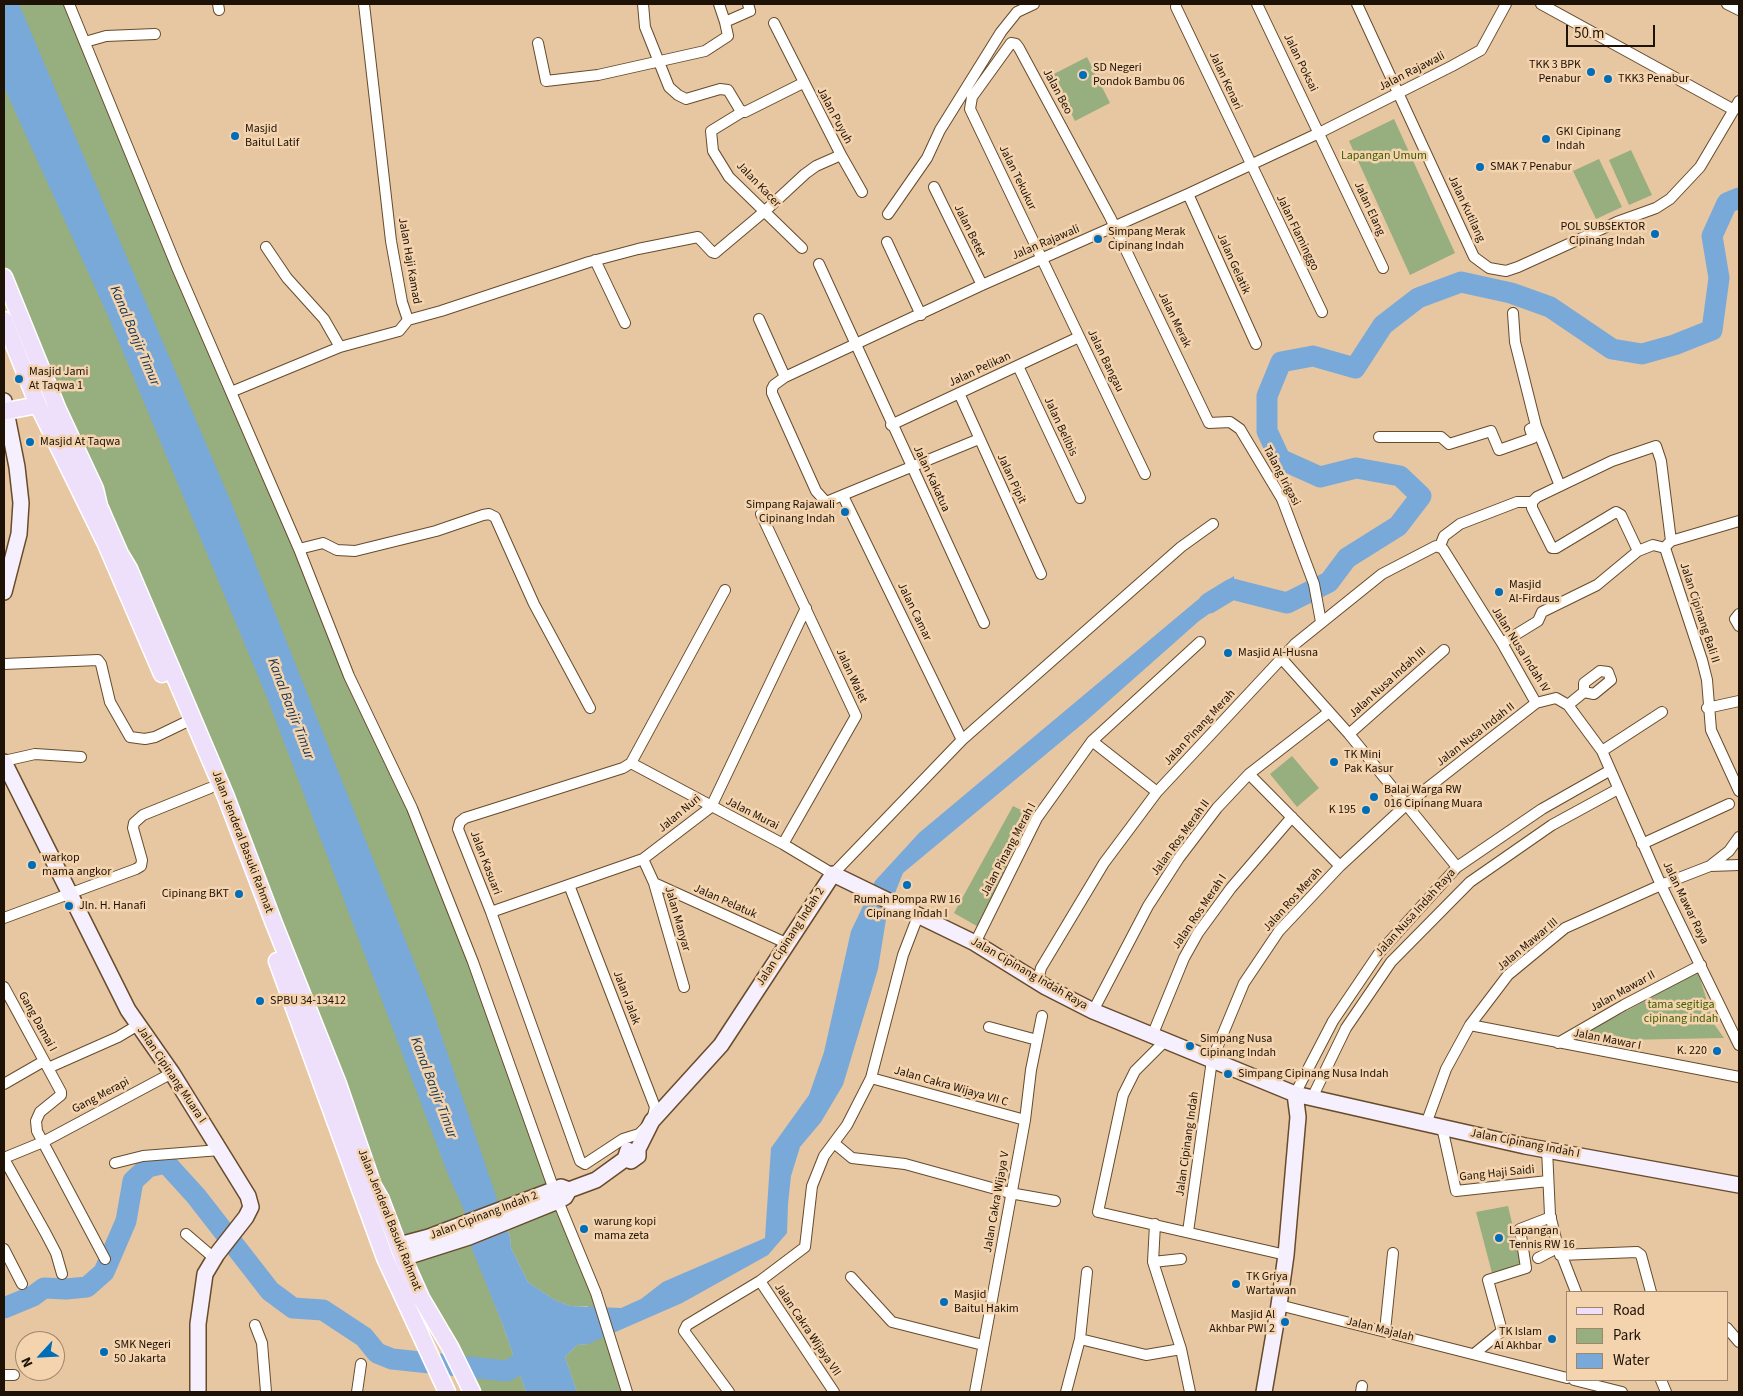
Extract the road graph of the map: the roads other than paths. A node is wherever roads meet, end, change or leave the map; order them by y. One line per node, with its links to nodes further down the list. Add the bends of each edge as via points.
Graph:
1 (69, 4): 18 (street)
2 (364, 4): 51 (street, Jalan Haji Kamad, via 391,241)
3 (643, 4): 20 (street, via 645,27)
4 (719, 4): 15 (street)
5 (748, 4): 15 (street, via 750,11)
6 (1034, 4): 13 (street)
7 (1257, 4): 26 (street, Jalan Poksai)
8 (1506, 4): 22 (street, Jalan Rajawali, via 1481,50)
9 (1541, 4): 23 (street)
10 (1726, 4): 14 (street)
11 (1362, 5): 22 (street, Jalan Kutilang)
12 (1176, 7): 28 (street, Jalan Kenari)
13 (1015, 8): 33 (street, via 940,130 927,158)
14 (1739, 10)
15 (725, 22): 20 (street, via 728,36 705,50)
16 (774, 24): 21 (street, Jalan Puyuh)
17 (155, 34): 18 (street, via 106,36)
18 (85, 42): 60 (street)
19 (538, 42): 20 (street, via 548,81)
20 (659, 63): 25 (street, via 669,87 678,95 686,99 720,89 728,90)
21 (803, 83): 25 (street); 27 (street, Jalan Puyuh)
22 (1398, 94): 23 (street, Jalan Kutilang, via 1474,257 1489,268 1506,271 1656,208 1670,199 1700,168); 26 (street, Jalan Rajawali)
23 (1737, 106)
24 (970, 109): 34 (street, Jalan Beo, via 972,96 1007,46 1016,44); 39 (street, Jalan Tekukur)
25 (742, 112): 32 (street, Jalan Kacer, via 712,131 713,152 730,177)
26 (1319, 133): 28 (street, Jalan Rajawali); 42 (street, Jalan Elang)
27 (841, 155): 30 (street); 32 (street, Jalan Puyuh, via 805,174)
28 (1250, 165): 31 (street, Jalan Rajawali); 47 (street, Jalan Flaminggo)
29 (934, 187): 45 (street, Jalan Betet)
30 (862, 192)
31 (1188, 194): 34 (street, Jalan Rajawali); 56 (street, Jalan Gelatik)
32 (765, 211): 36 (street, Jalan Puyuh, via 715,253 698,237); 38 (street, Jalan Kacer)
33 (888, 214)
34 (1115, 228): 39 (street, Jalan Rajawali); 64 (street, Jalan Merak)
35 (887, 242): 49 (street)
36 (660, 244): 40 (street, Jalan Haji Kamad)
37 (266, 247): 57 (street, via 286,278 324,319)
38 (802, 248)
39 (1042, 258): 45 (street, Jalan Rajawali); 54 (street, Jalan Bangau)
40 (595, 260): 51 (street, Jalan Haji Kamad); 53 (street)
41 (819, 264): 55 (street)
42 (1383, 268)
43 (4, 270): 46 (main road, Jalan Jenderal Basuki Rahmat)
44 (4, 277): 46 (main road, Jalan Jenderal Basuki Rahmat)
45 (982, 284): 49 (street, Jalan Rajawali)
46 (10, 293): 181 (main road, Jalan Jenderal Basuki Rahmat, via 226,797)
47 (1322, 312)
48 (1513, 313): 66 (street, via 1515,342)
49 (921, 314): 55 (street, Jalan Rajawali)
50 (4, 320): 62 (main road, Jalan Jenderal Basuki Rahmat)
51 (408, 320): 57 (street, via 400,331)
52 (759, 320): 59 (street)
53 (625, 323)
54 (1080, 337): 58 (street, Jalan Pelikan); 70 (street, Jalan Bangau)
55 (855, 344): 59 (street, Jalan Rajawali); 65 (street, Jalan Kakatua)
56 (1256, 344)
57 (340, 347): 60 (street)
58 (1018, 366): 61 (street, Jalan Pelikan); 73 (street, Jalan Belibis)
59 (785, 376): 72 (street, via 774,385 772,393 816,492 826,502)
60 (231, 392): 80 (street)
61 (959, 393): 65 (street, Jalan Pelikan); 68 (street, Jalan Pipit)
62 (38, 405): 63 (main road); 103 (main road, Jalan Jenderal Basuki Rahmat, via 106,544)
63 (5, 406): 83 (street, via 18,467 21,503 19,534)
64 (1210, 423): 87 (street, Talang Irigasi, via 1230,422 1240,429 1282,499 1314,584)
65 (891, 425): 69 (street, Jalan Kakatua)
66 (1536, 426): 67 (street, via 1530,429 1533,438 1499,450 1491,431 1449,444 1441,437); 71 (street)
67 (1379, 437)
68 (979, 439): 69 (street); 82 (street, Jalan Pipit)
69 (911, 466): 72 (street); 88 (street, Jalan Kakatua)
70 (1145, 474)
71 (1560, 486): 74 (street); 78 (street, Jalan Cipinang Bali II, via 1612,461 1656,446 1661,461)
72 (843, 496): 105 (street, Jalan Camar)
73 (1080, 498)
74 (1532, 502): 79 (street, via 1517,502 1460,524 1444,536); 81 (street, via 1552,548 1616,512 1621,515)
75 (761, 514): 85 (street, Jalan Walet)
76 (1739, 520): 78 (street)
77 (1213, 524): 105 (street, Jalan Cipinang Indah 2, via 1181,547)
78 (1668, 544): 81 (street); 100 (street, Jalan Cipinang Bali II, via 1707,680)
79 (1438, 546): 87 (street, Jalan Pinang Merah, via 1382,574); 91 (street, Jalan Nusa Indah IV)
80 (299, 549): 99 (street, via 323,543 337,550 355,551 436,531 482,514 495,517 534,604); 174 (street, via 349,676 412,808 472,962)
81 (1638, 550): 91 (street, via 1597,585 1542,612 1538,621)
82 (1041, 574)
83 (4, 585)
84 (726, 590): 110 (street)
85 (806, 608): 119 (street, Jalan Nuri); 122 (street, Jalan Walet, via 856,716)
86 (1739, 614): 89 (street, via 1735,619)
87 (1321, 622): 93 (street, Jalan Pinang Merah, via 1294,644)
88 (984, 623)
89 (1739, 626)
90 (1200, 642): 106 (street, Jalan Pinang Merah I)
91 (1502, 643): 97 (street, Jalan Nusa Indah IV)
92 (1444, 650): 104 (street, Jalan Nusa Indah III)
93 (1282, 659): 101 (street); 116 (street, Jalan Pinang Merah)
94 (4, 664): 103 (street, via 98,660 110,702 130,737 150,738)
95 (1584, 692): 98 (street)
96 (1739, 701): 100 (street)
97 (1536, 703): 98 (street, Jalan Nusa Indah IV, via 1556,698); 117 (street, Jalan Nusa Indah II)
98 (1568, 705): 107 (street)
99 (590, 708)
100 (1708, 708): 115 (street, Jalan Cipinang Bali II, via 1711,730)
101 (1329, 712): 104 (street); 112 (street, Jalan Ros Merah II)
102 (1662, 712): 107 (street)
103 (184, 723): 113 (main road, Jalan Jenderal Basuki Rahmat)
104 (1349, 734): 117 (street)
105 (962, 740): 129 (street, Jalan Cipinang Indah 2)
106 (1092, 740): 116 (street); 137 (street, Jalan Pinang Merah I, via 1038,818)
107 (1602, 752): 111 (street)
108 (81, 757): 109 (street, via 35,754)
109 (4, 761): 133 (street, Jalan Cipinang Muara I)
110 (631, 763): 119 (street, Jalan Murai); 134 (street, Jalan Kasuari, via 460,822 458,828)
111 (1610, 771): 114 (street, Jalan Mawar Raya); 128 (street, Jalan Nusa Indah Raya, via 1542,810)
112 (1250, 774): 120 (street); 143 (street, Jalan Ros Merah II, via 1217,808 1148,906)
113 (210, 788): 133 (street, via 143,815 134,822 141,866); 212 (main road, Jalan Jenderal Basuki Rahmat, via 305,1033 385,1258)
114 (1618, 789): 123 (street, Jalan Mawar Raya); 159 (street, Jalan Nusa Indah Raya, via 1552,825 1470,882 1391,962 1346,1028)
115 (1739, 791)
116 (1157, 792): 140 (street, Jalan Pinang Merah, via 1104,863 1041,968)
117 (1407, 804): 126 (street, Jalan Ros Merah); 128 (street)
118 (1728, 804): 123 (street)
119 (711, 807): 122 (street, Jalan Murai); 124 (street, Jalan Nuri)
120 (1292, 817): 126 (street); 148 (street, Jalan Ros Merah I, via 1231,888 1198,933 1184,958)
121 (1739, 837): 127 (street, via 1729,851)
122 (783, 844): 129 (street, Jalan Murai)
123 (1642, 844): 132 (street, Jalan Mawar Raya)
124 (643, 859): 130 (street, Jalan Manyar); 131 (street, Jalan Nuri)
125 (1739, 865): 127 (street)
126 (1340, 866): 152 (street, Jalan Ros Merah, via 1279,931 1244,983)
127 (1710, 866): 132 (street, Jalan Mawar III)
128 (1457, 868): 158 (street, Jalan Nusa Indah Raya, via 1379,953 1333,1021)
129 (833, 874): 135 (street, Jalan Cipinang Indah Raya); 138 (street, Jalan Cipinang Indah 2)
130 (654, 883): 138 (street, Jalan Pelatuk); 142 (street, Jalan Manyar)
131 (569, 885): 134 (street, Jalan Nuri); 162 (street, Jalan Jalak, via 655,1106)
132 (1661, 885): 139 (street, Jalan Mawar Raya); 146 (street, Jalan Mawar III, via 1566,928 1508,975)
133 (70, 894): 136 (street); 145 (street, Jalan Cipinang Muara I)
134 (491, 912): 162 (street, Jalan Kasuari, via 580,1161 585,1164 623,1139 639,1134)
135 (918, 916): 137 (street, Jalan Cipinang Indah Raya); 155 (street, via 903,955)
136 (4, 918)
137 (975, 943): 140 (street, Jalan Cipinang Indah Raya)
138 (786, 944): 162 (street, Jalan Cipinang Indah 2, via 721,1045)
139 (1701, 965): 150 (street, Jalan Mawar II); 151 (street, Jalan Mawar Raya)
140 (1038, 980): 143 (street, Jalan Cipinang Indah Raya)
141 (4, 987): 153 (street, Gang Damai I)
142 (684, 987)
143 (1093, 1011): 148 (street, Jalan Cipinang Indah Raya)
144 (1042, 1016): 149 (street, Jalan Cakra Wijaya V)
145 (138, 1025): 153 (street, via 118,1037); 154 (street, Jalan Cipinang Muara I)
146 (1470, 1025): 150 (street, Jalan Mawar I); 163 (street, Jalan Mawar III, via 1446,1069)
147 (989, 1027): 149 (street)
148 (1159, 1038): 152 (street, Jalan Cipinang Indah Raya); 177 (street, via 1135,1071 1123,1095 1098,1212)
149 (1037, 1040): 161 (street, Jalan Cakra Wijaya V)
150 (1558, 1043): 156 (street, Jalan Mawar I)
151 (1739, 1045)
152 (1212, 1060): 158 (street, Jalan Cipinang Indah Raya); 178 (street, Jalan Cipinang Indah)
153 (46, 1065): 157 (street); 165 (street, Gang Damai I, via 62,1092 40,1112 36,1121)
154 (172, 1073): 165 (street, Gang Merapi); 168 (street, Jalan Cipinang Muara I)
155 (871, 1078): 161 (street, Jalan Cakra Wijaya VII C); 166 (street, via 847,1126)
156 (1739, 1078)
157 (4, 1084)
158 (1295, 1094): 159 (street, Jalan Cipinang Indah Raya); 160 (street)
159 (1312, 1098): 160 (street, Jalan Nusa Indah Raya); 163 (street, Jalan Cipinang Indah I)
160 (1298, 1117): 184 (street)
161 (1025, 1120): 173 (street, Jalan Cakra Wijaya V)
162 (652, 1121): 174 (street, Jalan Cipinang Indah 2, via 638,1149 632,1147 625,1158 596,1180)
163 (1426, 1124): 164 (street, Jalan Cipinang Indah I)
164 (1442, 1128): 167 (street, Jalan Cipinang Indah I); 171 (street, Gang Haji Saidi, via 1456,1192)
165 (43, 1142): 169 (street, Gang Merapi); 187 (street)
166 (834, 1143): 173 (street, via 852,1158 905,1164); 193 (street, via 824,1156 812,1186 805,1247)
167 (1547, 1149): 171 (street, Gang Haji Saidi); 172 (street, Jalan Cipinang Indah I)
168 (220, 1150): 170 (street, via 143,1156); 185 (street, Jalan Cipinang Muara I, via 248,1196 251,1208)
169 (4, 1159): 191 (street, via 52,1246)
170 (115, 1163)
171 (1548, 1181): 176 (street, Gang Haji Saidi)
172 (1739, 1185)
173 (1010, 1193): 175 (street); 203 (street, Jalan Cakra Wijaya V)
174 (554, 1196): 181 (street, Jalan Cipinang Indah 2); 214 (street, via 596,1293)
175 (1055, 1201)
176 (1551, 1217): 182 (street, Gang Haji Saidi); 205 (street, via 1520,1228 1526,1268 1488,1280 1502,1331)
177 (1155, 1224): 178 (street); 189 (street)
178 (1188, 1232): 184 (street)
179 (186, 1234): 185 (street)
180 (4, 1249): 194 (street)
181 (401, 1252): 213 (main road, Jalan Jenderal Basuki Rahmat)
182 (1561, 1252): 186 (street); 195 (street, Gang Haji Saidi); 196 (street, via 1637,1252 1641,1255)
183 (1394, 1253): 200 (street)
184 (1286, 1255): 197 (street)
185 (215, 1256): 209 (street, Jalan Cipinang Muara I, via 203,1283 198,1324)
186 (1538, 1258)
187 (105, 1259)
188 (1181, 1259): 189 (street)
189 (1152, 1262): 204 (street)
190 (1087, 1272): 201 (street)
191 (62, 1274)
192 (851, 1277): 203 (street, via 892,1322)
193 (760, 1281): 215 (street, via 687,1325 684,1330); 216 (street, Jalan Cakra Wijaya VII)
194 (22, 1284)
195 (1576, 1291)
196 (1651, 1291)
197 (1280, 1305): 200 (street, Jalan Majalah); 220 (street)
198 (255, 1326): 210 (street, via 262,1344)
199 (1728, 1329): 202 (street)
200 (1385, 1331): 205 (street, Jalan Majalah)
201 (1080, 1339): 204 (street, via 1146,1355); 218 (street)
202 (1739, 1342)
203 (983, 1345): 217 (street, Jalan Cakra Wijaya V)
204 (1181, 1349): 219 (street)
205 (1474, 1354): 207 (street, Jalan Majalah)
206 (361, 1364): 211 (street)
207 (1566, 1378)
208 (1578, 1381): 221 (street)
209 (198, 1392)
210 (266, 1392)
211 (357, 1392)
212 (448, 1392)
213 (472, 1392)
214 (627, 1392)
215 (729, 1392)
216 (834, 1392)
217 (975, 1392)
218 (1066, 1392)
219 (1190, 1392)
220 (1264, 1392)
221 (1622, 1392)

